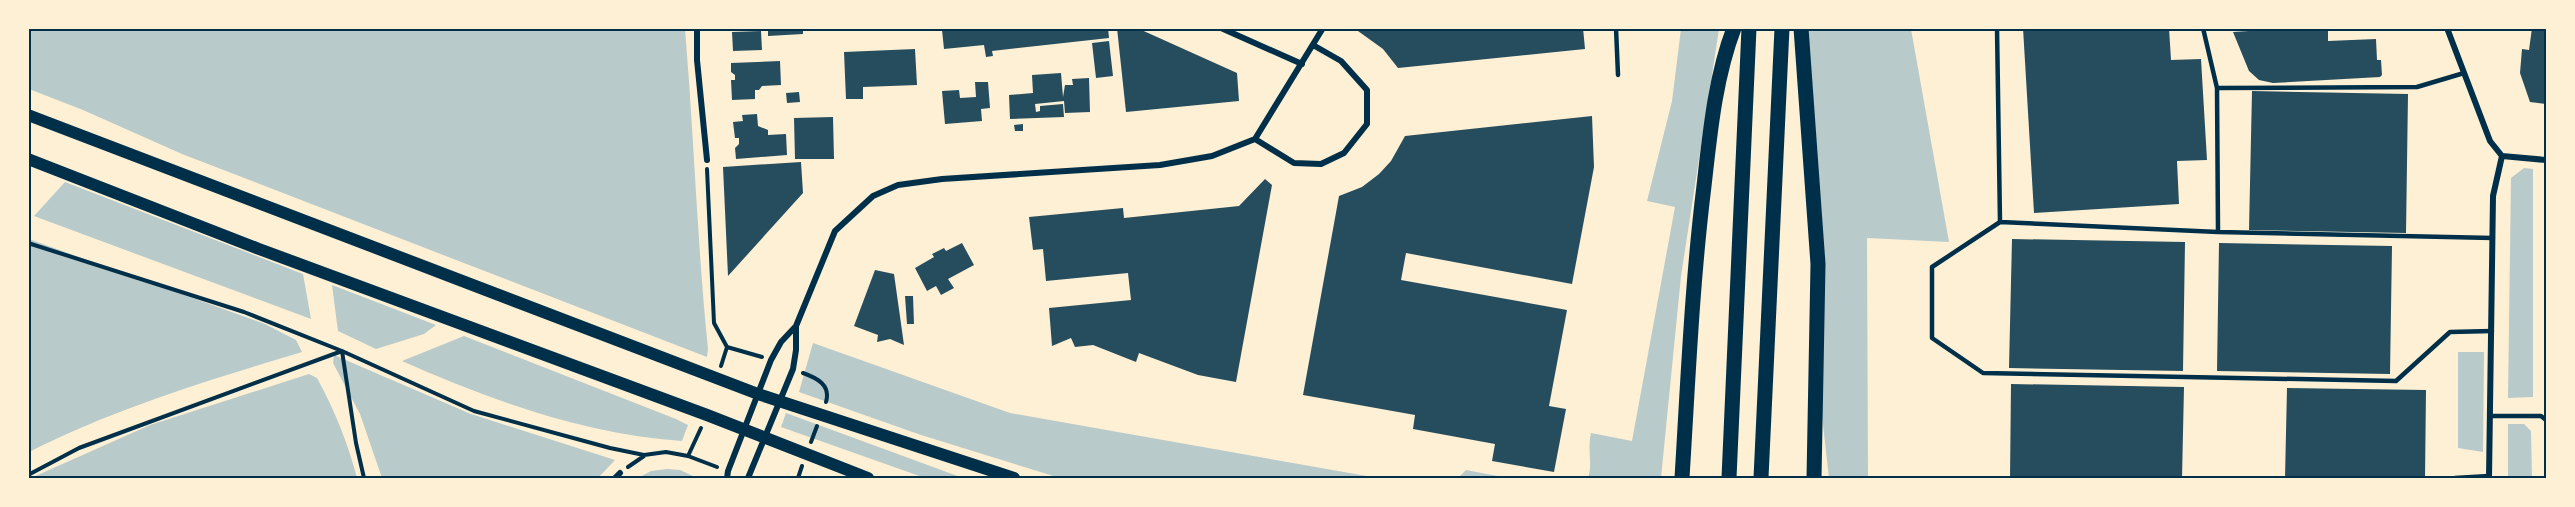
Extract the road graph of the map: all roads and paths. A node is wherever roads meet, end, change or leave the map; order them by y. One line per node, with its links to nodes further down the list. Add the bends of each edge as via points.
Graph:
1 (696, 28): 21 (street)
2 (1221, 28): 13 (street)
3 (1323, 28): 12 (street)
4 (1616, 28): 15 (lane)
5 (1734, 28): 47 (main road, via 1709,140 1695,259)
6 (1749, 28): 48 (main road)
7 (1782, 28): 49 (main road)
8 (1801, 28): 50 (main road, via 1818,264)
9 (1997, 28): 23 (lane)
10 (2203, 28): 16 (lane)
11 (2447, 28): 14 (street)
12 (1313, 45): 13 (street); 18 (street, via 1341,61 1367,90 1367,124 1344,153 1321,164 1294,163)
13 (1302, 64): 18 (street)
14 (2464, 74): 16 (lane, via 2417,87); 19 (street, via 2490,141)
15 (1618, 75)
16 (2217, 88): 24 (lane)
17 (28, 115): 31 (main road)
18 (1256, 139): 27 (street, via 1212,156 1160,165 898,185 873,196 835,231)
19 (2502, 156): 22 (street); 25 (street, via 2493,196)
20 (28, 159): 35 (main road)
21 (707, 160): 29 (path, via 714,323)
22 (2547, 160)
23 (2000, 222): 24 (lane); 28 (lane, via 1932,267 1932,338 1983,373 2396,381 2450,332)
24 (2218, 232): 25 (lane)
25 (2493, 238): 28 (street)
26 (28, 243): 30 (path, via 244,312)
27 (796, 326): 31 (street, via 781,342); 32 (street, via 793,369)
28 (2492, 331): 33 (street)
29 (728, 347)
30 (342, 351): 37 (path, via 474,411 543,432); 39 (path, via 79,448); 42 (path)
31 (758, 394): 32 (main road); 35 (street)
32 (780, 402): 36 (street); 46 (main road)
33 (2490, 416): 34 (lane, via 2541,416); 41 (street)
34 (2547, 420)
35 (744, 429): 36 (main road); 38 (street)
36 (765, 438): 44 (street); 45 (main road)
37 (644, 455): 38 (path, via 666,452 688,456); 40 (path)
38 (728, 471): 43 (street)
39 (28, 475)
40 (618, 476)
41 (2489, 477): 51 (lane)
42 (364, 478)
43 (727, 478)
44 (748, 478)
45 (868, 478)
46 (1014, 478)
47 (1682, 478)
48 (1729, 478)
49 (1761, 478)
50 (1814, 478)
51 (2455, 478)

